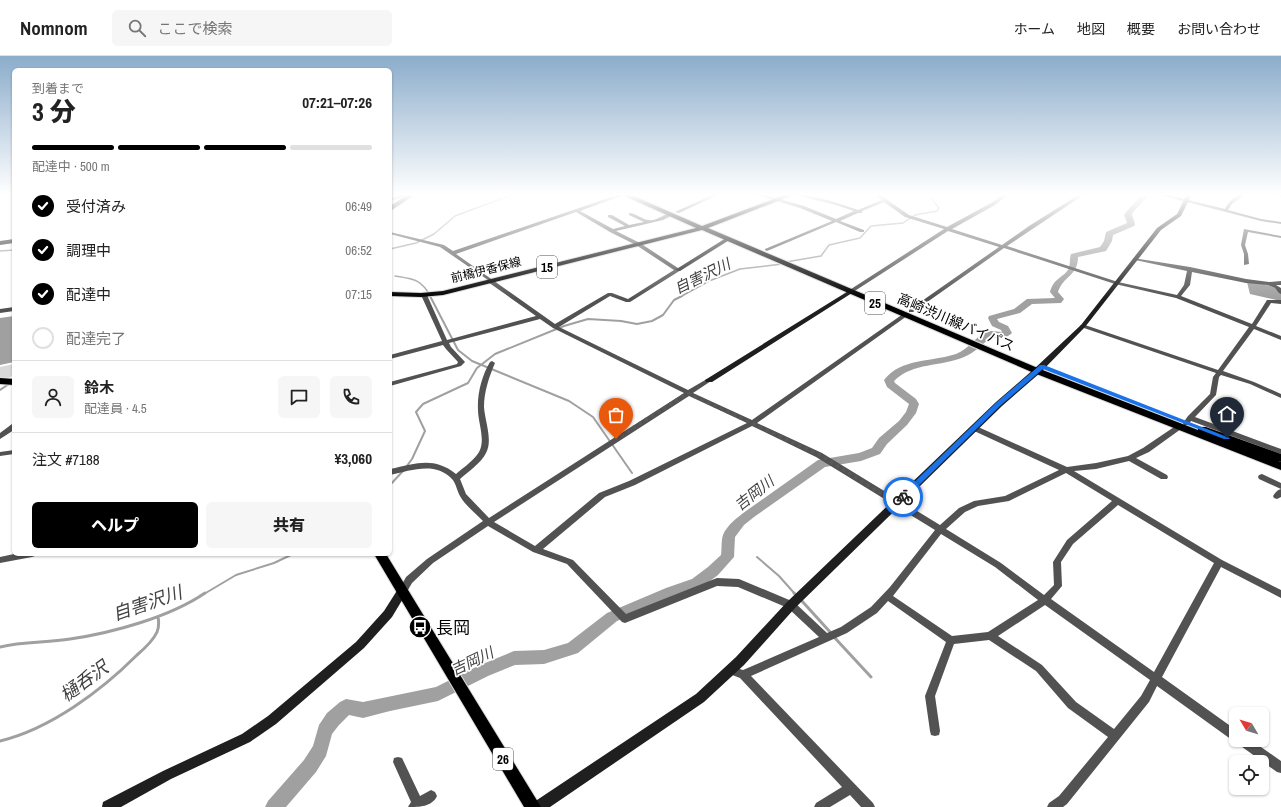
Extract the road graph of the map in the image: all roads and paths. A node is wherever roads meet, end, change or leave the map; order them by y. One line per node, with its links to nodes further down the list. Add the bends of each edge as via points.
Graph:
1 (524, 229): 24 (street)
2 (609, 229): 13 (street)
3 (620, 229): 13 (street)
4 (697, 229): 21 (main road, 前橋伊香保線 / 15)
5 (709, 229): 18 (main road, 高崎渋川線バイパス / 25)
6 (711, 229): 23 (main road, 高崎渋川線バイパス / 25)
7 (819, 229): 23 (street)
8 (857, 229): 14 (street)
9 (948, 229): 22 (street); 34 (street)
10 (1030, 229): 22 (street)
11 (1159, 229): 25 (street)
12 (1261, 229): 16 (street)
13 (612, 231): 21 (street)
14 (862, 231)
15 (392, 233): 24 (street, via 439,244)
16 (1261, 233): 17 (street); 27 (street, via 1246,230 1243,245)
17 (1281, 237)
18 (728, 239): 26 (main road, 高崎渋川線バイパス / 25, via 777,260); 29 (street)
19 (12, 241): 20 (street)
20 (0, 243)
21 (638, 244): 29 (street); 30 (main road, 前橋伊香保線 / 15)
22 (1003, 247): 31 (street); 42 (street)
23 (767, 250): 26 (main road, 高崎渋川線バイパス / 25)
24 (453, 253): 30 (street)
25 (1135, 258): 28 (street); 31 (street)
26 (792, 263): 34 (main road, 高崎渋川線バイパス / 25)
27 (1246, 264)
28 (1190, 269): 33 (street); 38 (street, via 1187,285)
29 (678, 270): 45 (street, via 628,301 610,294)
30 (490, 281): 37 (main road, 前橋伊香保線 / 15); 43 (street)
31 (1117, 283): 38 (street); 44 (street)
32 (1281, 283): 33 (street)
33 (1269, 284): 35 (street)
34 (853, 290): 42 (main road, 高崎渋川線バイパス / 25); 53 (street)
35 (1281, 292)
36 (392, 294): 37 (main road, 前橋伊香保線 / 15)
37 (424, 295): 48 (street)
38 (1178, 297): 46 (street)
39 (1281, 302): 46 (street, via 1269,301)
40 (12, 309): 41 (street)
41 (0, 311)
42 (908, 313): 51 (main road, 高崎渋川線バイパス / 25); 57 (street)
43 (540, 317): 45 (street); 48 (street)
44 (1083, 326): 51 (street); 52 (street)
45 (555, 327): 55 (street)
46 (1253, 327): 47 (street); 52 (street)
47 (1281, 338)
48 (446, 342): 49 (street); 54 (street, via 461,360 459,365)
49 (392, 356)
50 (492, 364): 72 (street, via 482,396 483,453)
51 (1039, 369): 58 (main road, 高崎渋川線バイパス / 25); 60 (street)
52 (1220, 373): 56 (street); 58 (street, via 1216,377 1213,395)
53 (709, 380): 55 (street)
54 (392, 383)
55 (688, 393): 57 (street); 76 (street)
56 (1281, 396)
57 (753, 423): 75 (street, via 820,455); 78 (street, via 632,483 602,495)
58 (1185, 423): 63 (street); 65 (street); 66 (main road, 高崎渋川線バイパス / 25); 67 (main road, 高崎渋川線バイパス / 25)
59 (12, 428): 61 (street)
60 (974, 428): 68 (street); 75 (street)
61 (0, 437)
62 (12, 452): 64 (street)
63 (1281, 452)
64 (0, 454)
65 (1130, 458): 68 (street); 70 (street)
66 (1281, 458)
67 (1281, 466)
68 (1066, 470): 74 (street); 77 (street, via 1006,499 977,503 962,510)
69 (393, 471): 72 (street, via 437,466)
70 (1164, 477)
71 (1262, 477): 73 (street)
72 (456, 478): 76 (street, via 464,495)
73 (1281, 486)
74 (1117, 501): 82 (street); 86 (street, via 1070,542 1057,562 1058,586)
75 (896, 503): 77 (street); 87 (street)
76 (488, 522): 78 (street); 83 (street, via 430,561 409,580)
77 (941, 529): 85 (street); 86 (street, via 998,565)
78 (536, 550): 87 (street, via 570,562 625,619 717,582 739,584)
79 (21, 556): 81 (street)
80 (381, 556): 83 (main road, 26)
81 (0, 560)
82 (1219, 562): 84 (street); 93 (street)
83 (402, 592): 103 (street, via 388,614 360,645 272,720 246,738 167,774); 104 (main road, 26)
84 (1281, 594)
85 (888, 596): 89 (street, via 874,610 844,630); 90 (street)
86 (1045, 600): 88 (street); 93 (street)
87 (791, 605): 89 (street); 91 (street)
88 (990, 636): 90 (street); 96 (street, via 1039,668 1072,705)
89 (825, 637): 92 (street)
90 (951, 640): 94 (street, via 930,696)
91 (730, 670): 92 (street); 105 (street, via 700,698)
92 (742, 675): 100 (street)
93 (1156, 678): 95 (street); 96 (street, via 1145,699)
94 (935, 731)
95 (1229, 731)
96 (1115, 736): 108 (street, via 1063,800)
97 (1252, 747): 99 (street)
98 (398, 762): 102 (street)
99 (1281, 768)
100 (850, 788): 106 (street); 107 (street)
101 (431, 796): 102 (street)
102 (416, 806)
103 (108, 807)
104 (533, 807)
105 (539, 807)
106 (820, 807)
107 (869, 807)
108 (1053, 807)

